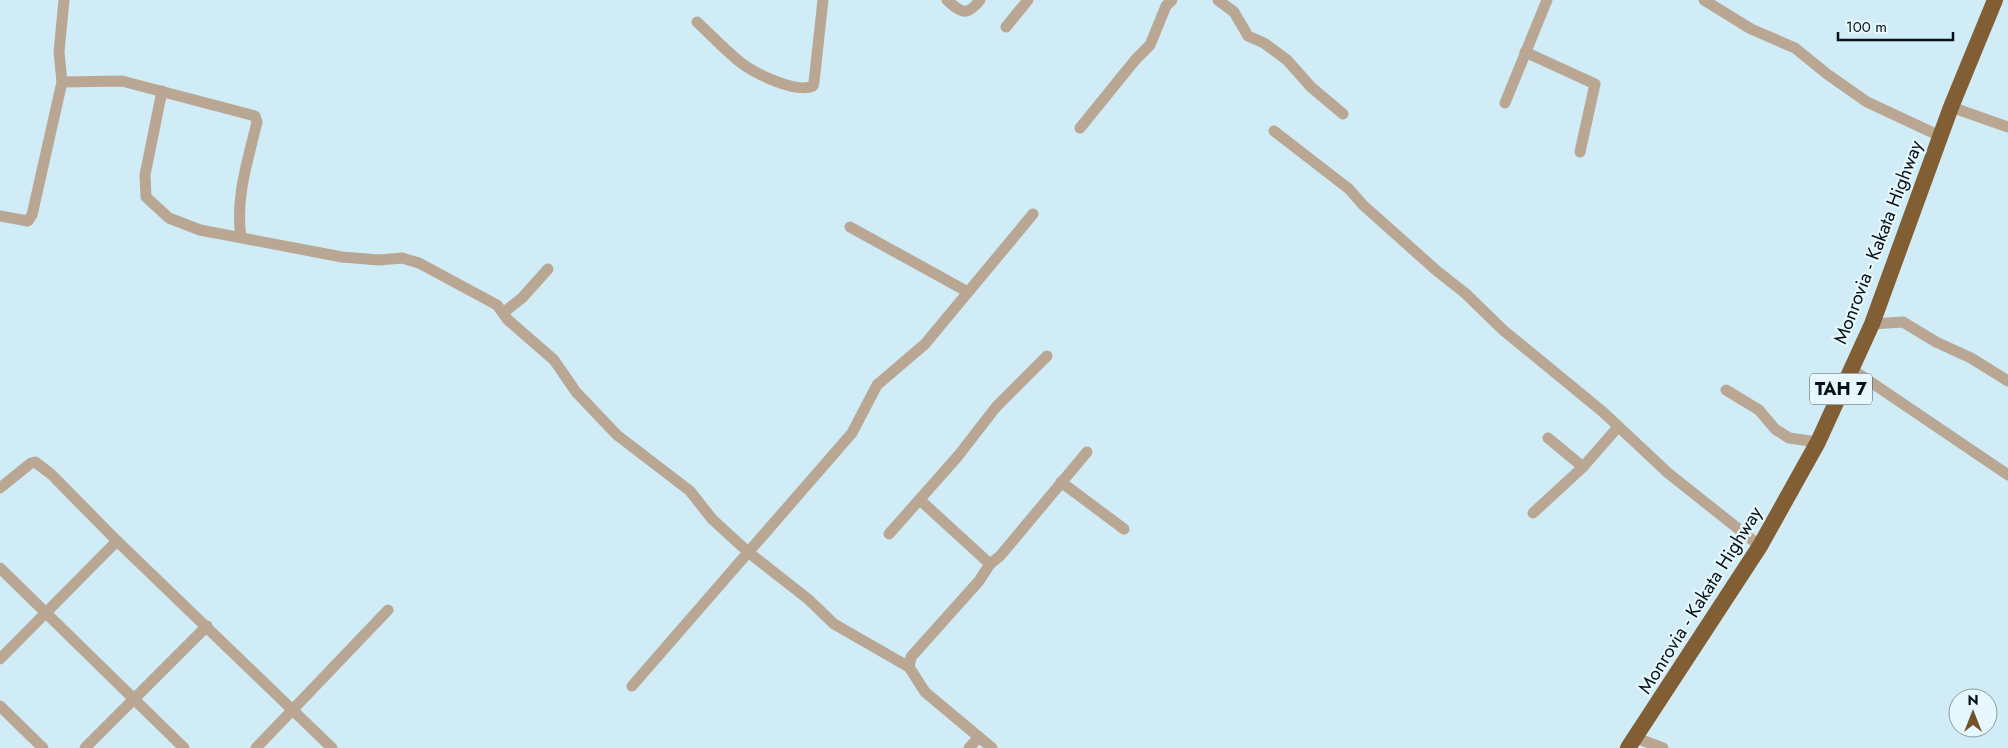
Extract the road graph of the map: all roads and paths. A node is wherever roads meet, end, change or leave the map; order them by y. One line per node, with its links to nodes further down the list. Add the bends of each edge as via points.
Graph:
1 (64, 0): 14 (street, via 59,52)
2 (823, 0): 11 (street, via 814,82 808,88 777,82 741,63)
3 (946, 0): 4 (street, via 959,11 966,12)
4 (980, 0)
5 (1028, 0): 12 (street)
6 (1172, 0): 20 (street, via 1166,6 1150,45)
7 (1218, 0): 18 (street, via 1234,12 1248,36 1287,60 1311,87)
8 (1547, 0): 13 (street)
9 (1704, 0): 22 (street, via 1751,29 1796,48 1826,74 1867,102)
10 (1995, 0): 17 (highway, Monrovia - Kakata Highway / TAH 7)
11 (697, 22)
12 (1006, 28)
13 (1526, 52): 16 (street); 23 (street, via 1595,84)
14 (62, 82): 15 (street, via 122,81); 25 (street, via 32,215 28,221)
15 (162, 91): 27 (street, via 145,175 146,197 175,221 200,230); 27 (street, via 255,116 257,122 242,188)
16 (1505, 103)
17 (1951, 107): 19 (street); 22 (highway, Monrovia - Kakata Highway / TAH 7)
18 (1343, 114)
19 (2008, 127)
20 (1080, 128)
21 (1274, 131): 36 (street, via 1349,189 1362,205 1436,271 1465,292 1503,330)
22 (1940, 136): 31 (highway, Monrovia - Kakata Highway / TAH 7)
23 (1580, 152)
24 (1033, 214): 29 (street)
25 (0, 216)
26 (850, 227): 29 (street)
27 (241, 237): 30 (street, via 342,257 402,258 419,263 484,296 498,304)
28 (548, 269): 30 (street, via 522,298)
29 (968, 292): 50 (street, via 925,344 877,385 852,433)
30 (503, 313): 50 (street, via 554,360 576,392 617,435 690,491 712,519)
31 (1872, 324): 33 (highway, Monrovia - Kakata Highway / TAH 7); 34 (street, via 1903,322)
32 (1047, 356): 44 (street, via 996,407)
33 (1850, 368): 38 (highway, Monrovia - Kakata Highway / TAH 7); 41 (street)
34 (2008, 381)
35 (1726, 390): 38 (street, via 1759,410 1774,429 1789,438)
36 (1618, 427): 40 (street); 49 (street, via 1668,473)
37 (1548, 438): 40 (street)
38 (1818, 442): 49 (highway, Monrovia - Kakata Highway / TAH 7)
39 (1087, 452): 42 (street)
40 (1583, 467): 45 (street)
41 (2008, 475)
42 (1061, 482): 46 (street); 51 (street)
43 (0, 488): 48 (street, via 35,462 51,474)
44 (920, 500): 47 (street); 51 (street)
45 (1533, 513)
46 (1124, 529)
47 (889, 534)
48 (117, 542): 54 (street); 55 (street)
49 (1760, 546): 63 (highway, Monrovia - Kakata Highway / TAH 7)
50 (748, 552): 57 (street, via 834,624); 58 (street)
51 (990, 564): 57 (street, via 979,581 911,657)
52 (0, 568): 54 (street)
53 (388, 610): 61 (street)
54 (45, 612): 56 (street); 59 (street)
55 (207, 626): 59 (street); 61 (street)
56 (0, 659)
57 (909, 668): 62 (street, via 925,692)
58 (632, 686)
59 (134, 698): 65 (street); 66 (street)
60 (0, 706): 64 (street)
61 (293, 710): 67 (street); 68 (street)
62 (979, 737): 69 (street); 70 (street)
63 (1632, 743): 71 (street)
64 (43, 748)
65 (85, 748)
66 (184, 748)
67 (256, 748)
68 (332, 748)
69 (969, 748)
70 (992, 748)
71 (1663, 748)

